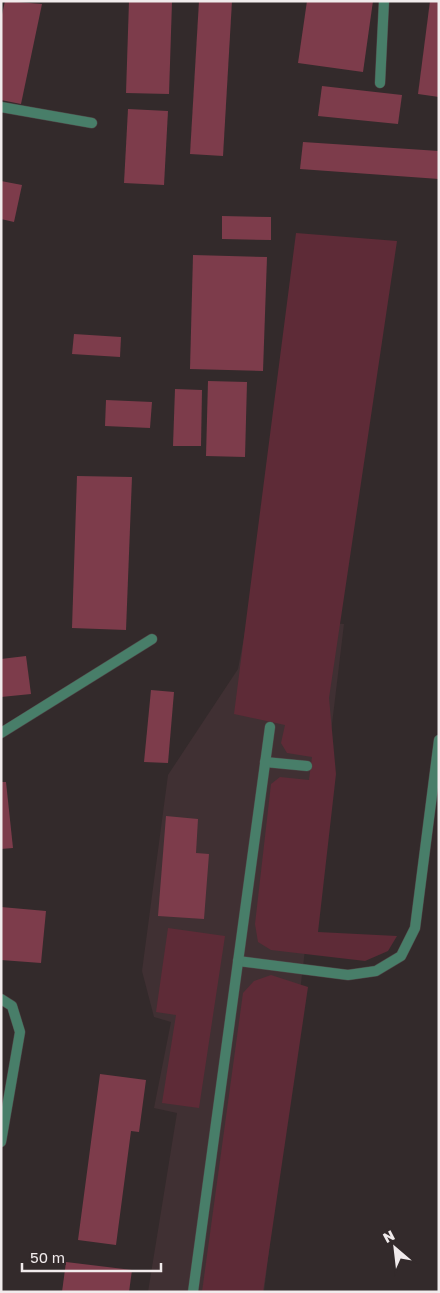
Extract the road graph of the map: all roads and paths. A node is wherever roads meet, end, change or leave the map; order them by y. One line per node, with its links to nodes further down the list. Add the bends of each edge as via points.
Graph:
1 (384, 1): 2 (street)
2 (380, 82)
3 (1, 107): 4 (street)
4 (92, 123)
5 (152, 639): 7 (street)
6 (270, 728): 9 (street)
7 (1, 733)
8 (439, 740): 11 (street, via 415,928 401,956 376,971 348,975)
9 (265, 762): 10 (street); 11 (street)
10 (307, 766)
11 (238, 962): 14 (street)
12 (1, 999): 13 (street, via 12,1006 20,1032)
13 (1, 1142)
14 (193, 1292)

